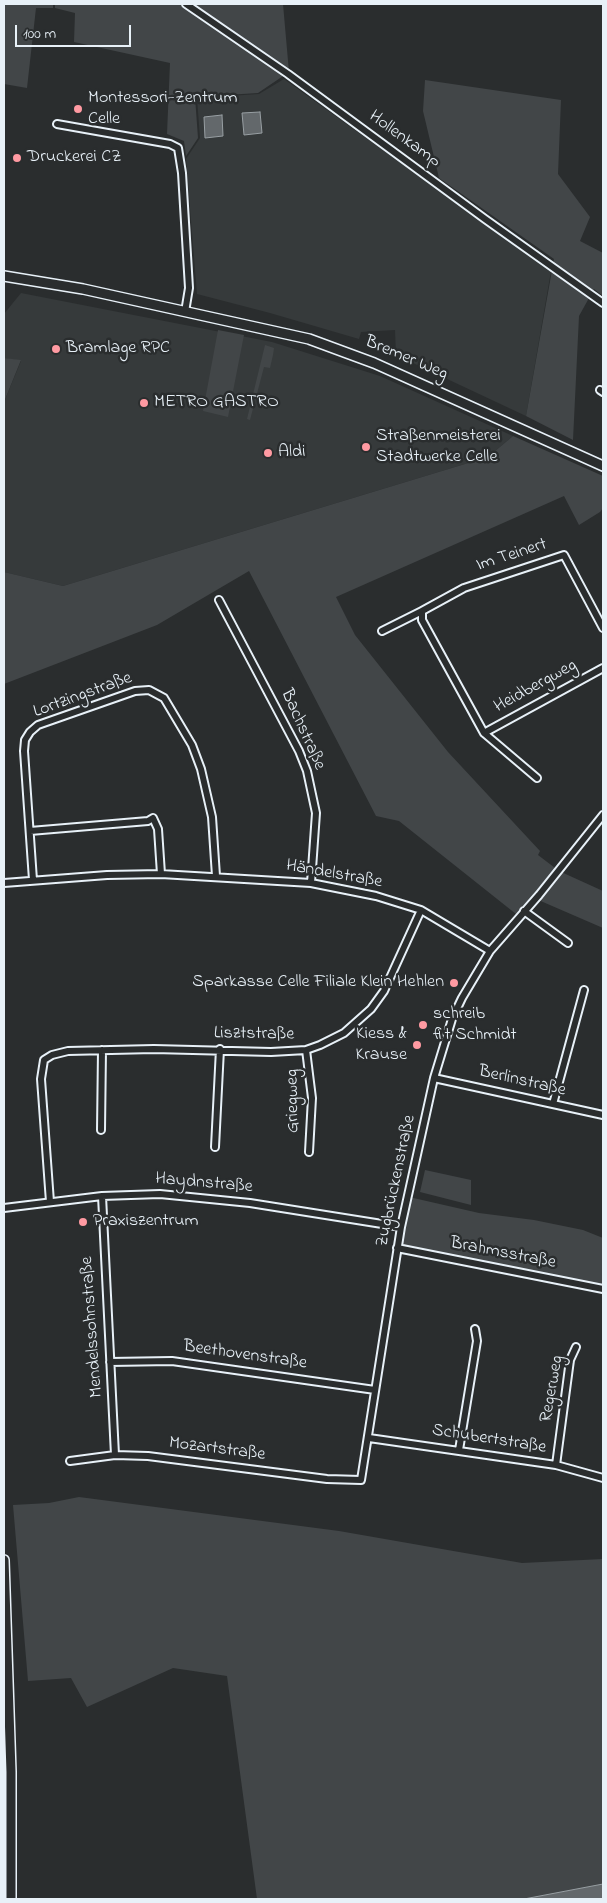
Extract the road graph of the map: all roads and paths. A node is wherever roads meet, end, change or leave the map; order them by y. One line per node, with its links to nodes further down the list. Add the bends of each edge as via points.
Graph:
1 (186, 4): 4 (street, Hollenkamp, via 288,74)
2 (58, 124): 5 (street, via 178,148 182,164 189,288)
3 (4, 276): 5 (main road, Bremer Weg, via 83,289)
4 (603, 303)
5 (185, 312): 6 (main road, Bremer Weg, via 283,332 331,347 432,388)
6 (603, 466)
7 (219, 600): 20 (street, Bachstraße, via 295,742 307,771 316,813)
8 (422, 611): 9 (street, Im Teinert, via 464,588 564,555); 10 (street, Im Teinert); 12 (street, via 422,620)
9 (603, 628)
10 (382, 631)
11 (603, 668): 12 (street, Heidbergweg)
12 (484, 733): 13 (street)
13 (537, 778)
14 (603, 815): 22 (street, Zugbrückenstraße)
15 (30, 832): 16 (street, via 153,818 158,829); 17 (street, Lortzingstraße, via 24,751 30,732 38,725 135,691 150,690 164,698 192,745 201,769 212,817); 18 (street, Lortzingstraße)
16 (161, 874): 17 (street, Händelstraße); 18 (street, Händelstraße)
17 (216, 876): 20 (street, Händelstraße)
18 (33, 880): 19 (street, Händelstraße)
19 (4, 883)
20 (311, 883): 21 (street, Händelstraße, via 376,896)
21 (421, 910): 24 (street, Händelstraße); 28 (street, Lisztstraße, via 384,991 372,1009 335,1038)
22 (524, 911): 23 (street); 24 (street, Zugbrückenstraße)
23 (568, 943)
24 (490, 951): 29 (street, Zugbrückenstraße, via 452,1018)
25 (584, 990): 30 (street)
26 (220, 1049): 27 (street, Lisztstraße); 28 (street, Lisztstraße); 33 (street)
27 (102, 1050): 32 (street); 36 (street, Lisztstraße, via 68,1051 44,1060 41,1079)
28 (306, 1050): 34 (street, Griegweg, via 312,1098)
29 (434, 1078): 30 (street, Berlinstraße); 38 (street, Zugbrückenstraße)
30 (553, 1104): 31 (street, Berlinstraße)
31 (603, 1115)
32 (101, 1130)
33 (215, 1147)
34 (309, 1152)
35 (102, 1196): 36 (street, Haydnstraße); 38 (street, Haydnstraße, via 160,1194 213,1198); 43 (street, Mendelssohnstraße)
36 (50, 1202): 37 (street, Haydnstraße)
37 (4, 1208)
38 (401, 1227): 39 (street, Zugbrückenstraße)
39 (397, 1248): 40 (street, Brahmsstraße); 44 (street, Zugbrückenstraße)
40 (603, 1289)
41 (475, 1329): 46 (street, via 478,1341)
42 (576, 1347): 49 (street, Regerweg, via 570,1360)
43 (110, 1362): 44 (street, Beethovenstraße, via 172,1361); 47 (street, Mendelssohnstraße)
44 (375, 1390): 45 (street, Zugbrückenstraße)
45 (369, 1438): 46 (street, Schubertstraße); 51 (street, Zugbrückenstraße)
46 (459, 1450): 49 (street, Schubertstraße)
47 (115, 1455): 48 (street, Mozartstraße); 51 (street, Mozartstraße)
48 (70, 1461)
49 (556, 1465): 50 (street, Schubertstraße)
50 (603, 1478)
51 (361, 1480)
52 (4, 1560): 53 (main road, via 12,1772)
53 (11, 1899)

